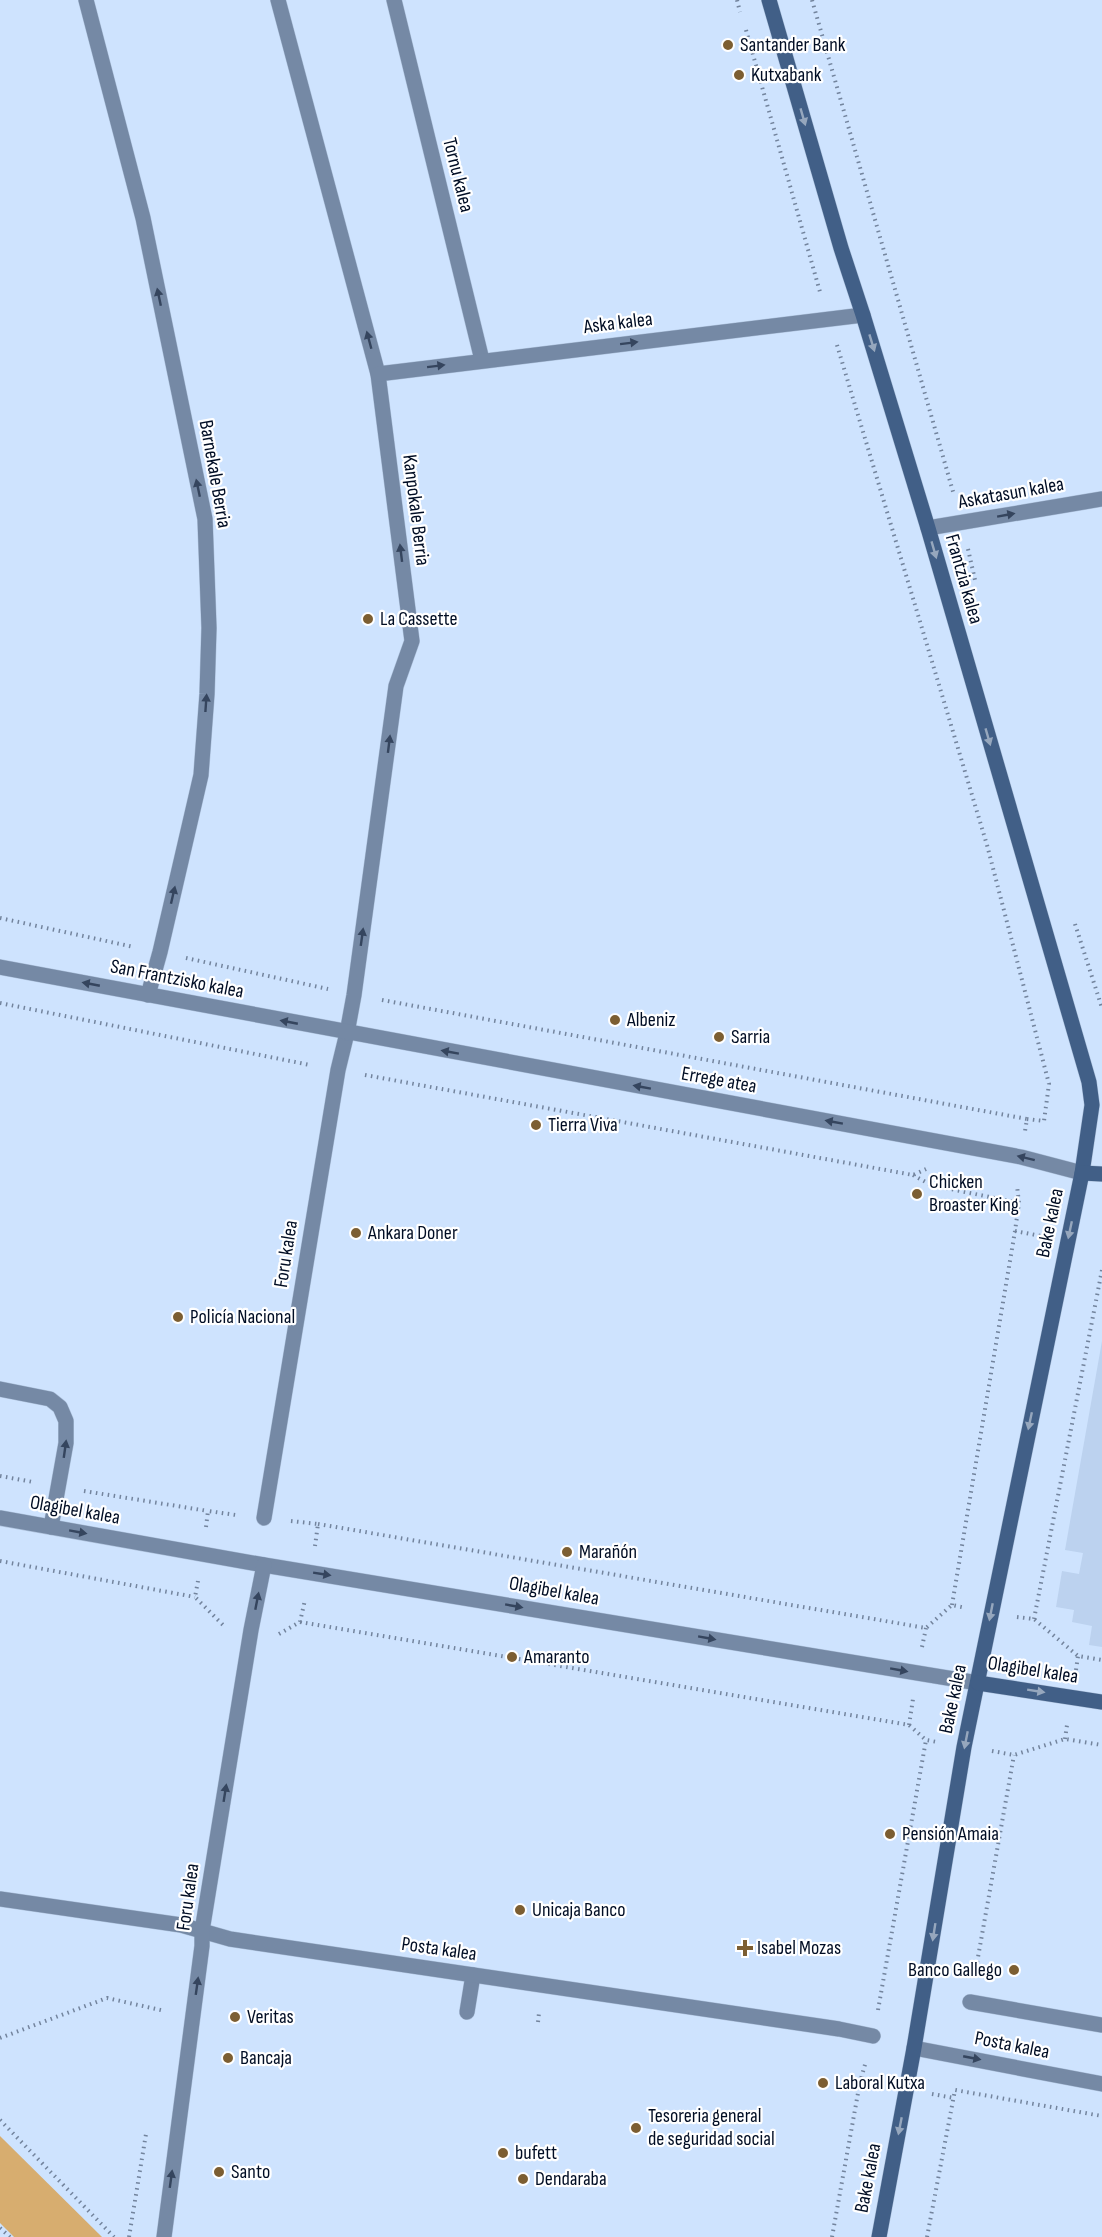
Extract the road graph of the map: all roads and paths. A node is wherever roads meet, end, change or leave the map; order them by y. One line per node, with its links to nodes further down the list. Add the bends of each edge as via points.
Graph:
1 (86, 0): 13 (street, Barnekale Berria, one-way to 1, via 201,775 209,628 205,519 142,218)
2 (278, 0): 9 (street, Kanpokale Berria, one-way to 2)
3 (394, 0): 8 (street, Tornu kalea)
4 (737, 0): 7 (path)
5 (769, 0): 6 (main road, Frantzia kalea, one-way to 6)
6 (863, 315): 7 (street, Aska kalea); 11 (main road, Frantzia kalea, one-way to 11)
7 (829, 320): 8 (street, Aska kalea, one-way to 7); 20 (path, via 987,845 1050,1083 1044,1121)
8 (482, 360): 9 (street, Aska kalea, one-way to 8)
9 (378, 374): 16 (street, Kanpokale Berria, one-way to 9, via 396,686 412,641)
10 (1102, 499): 11 (street, Askatasun kalea, one-way to 10)
11 (928, 528): 23 (main road, Frantzia kalea, one-way to 23, via 1089,1082 1092,1105)
12 (0, 918): 13 (path)
13 (160, 952): 15 (street, Barnekale Berria); 16 (path)
14 (0, 967): 15 (street, San Frantzisko kalea, one-way to 14)
15 (148, 995): 18 (street, San Frantzisko kalea, one-way to 15)
16 (354, 995): 18 (street, Kanpokale Berria); 20 (path)
17 (0, 1003): 19 (path)
18 (347, 1032): 19 (street, Foru kalea); 21 (street, Errege atea, one-way to 18)
19 (338, 1070): 25 (path); 33 (street, Foru kalea)
20 (1027, 1119): 21 (path)
21 (1021, 1157): 23 (street, Errege atea, one-way to 21); 26 (path, via 1016,1182)
22 (935, 1165): 25 (path)
23 (1082, 1173): 24 (main road); 41 (main road, Bake kalea, one-way to 41)
24 (1102, 1174)
25 (913, 1175): 26 (path, via 931,1185)
26 (1019, 1203): 40 (path)
27 (1102, 1270): 42 (path)
28 (0, 1389): 30 (street, one-way to 28, via 66,1443 66,1421 60,1407 50,1399)
29 (0, 1476): 30 (path)
30 (58, 1486): 31 (path); 35 (street)
31 (208, 1511)
32 (0, 1518): 35 (street, Olagibel kalea)
33 (264, 1518): 34 (path)
34 (318, 1524): 38 (path); 40 (path, via 926,1628)
35 (51, 1527): 37 (street, Olagibel kalea, one-way to 37)
36 (0, 1561): 39 (path)
37 (264, 1565): 38 (street, Olagibel kalea); 53 (street, Foru kalea, one-way to 37)
38 (312, 1572): 43 (path); 46 (street, Olagibel kalea, one-way to 46)
39 (195, 1597)
40 (952, 1605): 41 (path)
41 (991, 1613): 42 (path); 46 (main road, Bake kalea)
42 (1034, 1619): 45 (path, via 1078,1656)
43 (300, 1622): 44 (path); 48 (path, via 909,1725)
44 (277, 1635)
45 (1102, 1660)
46 (978, 1683): 47 (main road, Olagibel kalea, one-way to 47); 50 (main road, Bake kalea, one-way to 50)
47 (1102, 1702)
48 (926, 1740): 50 (path); 59 (path)
49 (1102, 1745): 51 (path, via 1065,1739)
50 (964, 1747): 51 (path); 61 (main road, Bake kalea, one-way to 61)
51 (1014, 1755): 55 (path)
52 (0, 1899): 53 (street, Posta kalea)
53 (202, 1931): 54 (street, Posta kalea, via 230,1940); 68 (street, Foru kalea, one-way to 53)
54 (473, 1975): 57 (street); 59 (street, Posta kalea)
55 (970, 2002): 58 (street, Posta kalea)
56 (166, 2011): 60 (path, via 107,1998)
57 (467, 2012)
58 (1102, 2025)
59 (873, 2036): 69 (path, via 860,2082)
60 (0, 2038)
61 (914, 2048): 62 (street, Posta kalea, one-way to 62); 70 (main road, Bake kalea, one-way to 70)
62 (1102, 2084)
63 (1102, 2116): 71 (path, via 955,2090)
64 (0, 2120): 67 (path)
65 (0, 2228): 66 (path)
66 (10, 2237)
67 (114, 2237)
68 (164, 2237)
69 (832, 2237)
70 (879, 2237)
71 (927, 2237)

